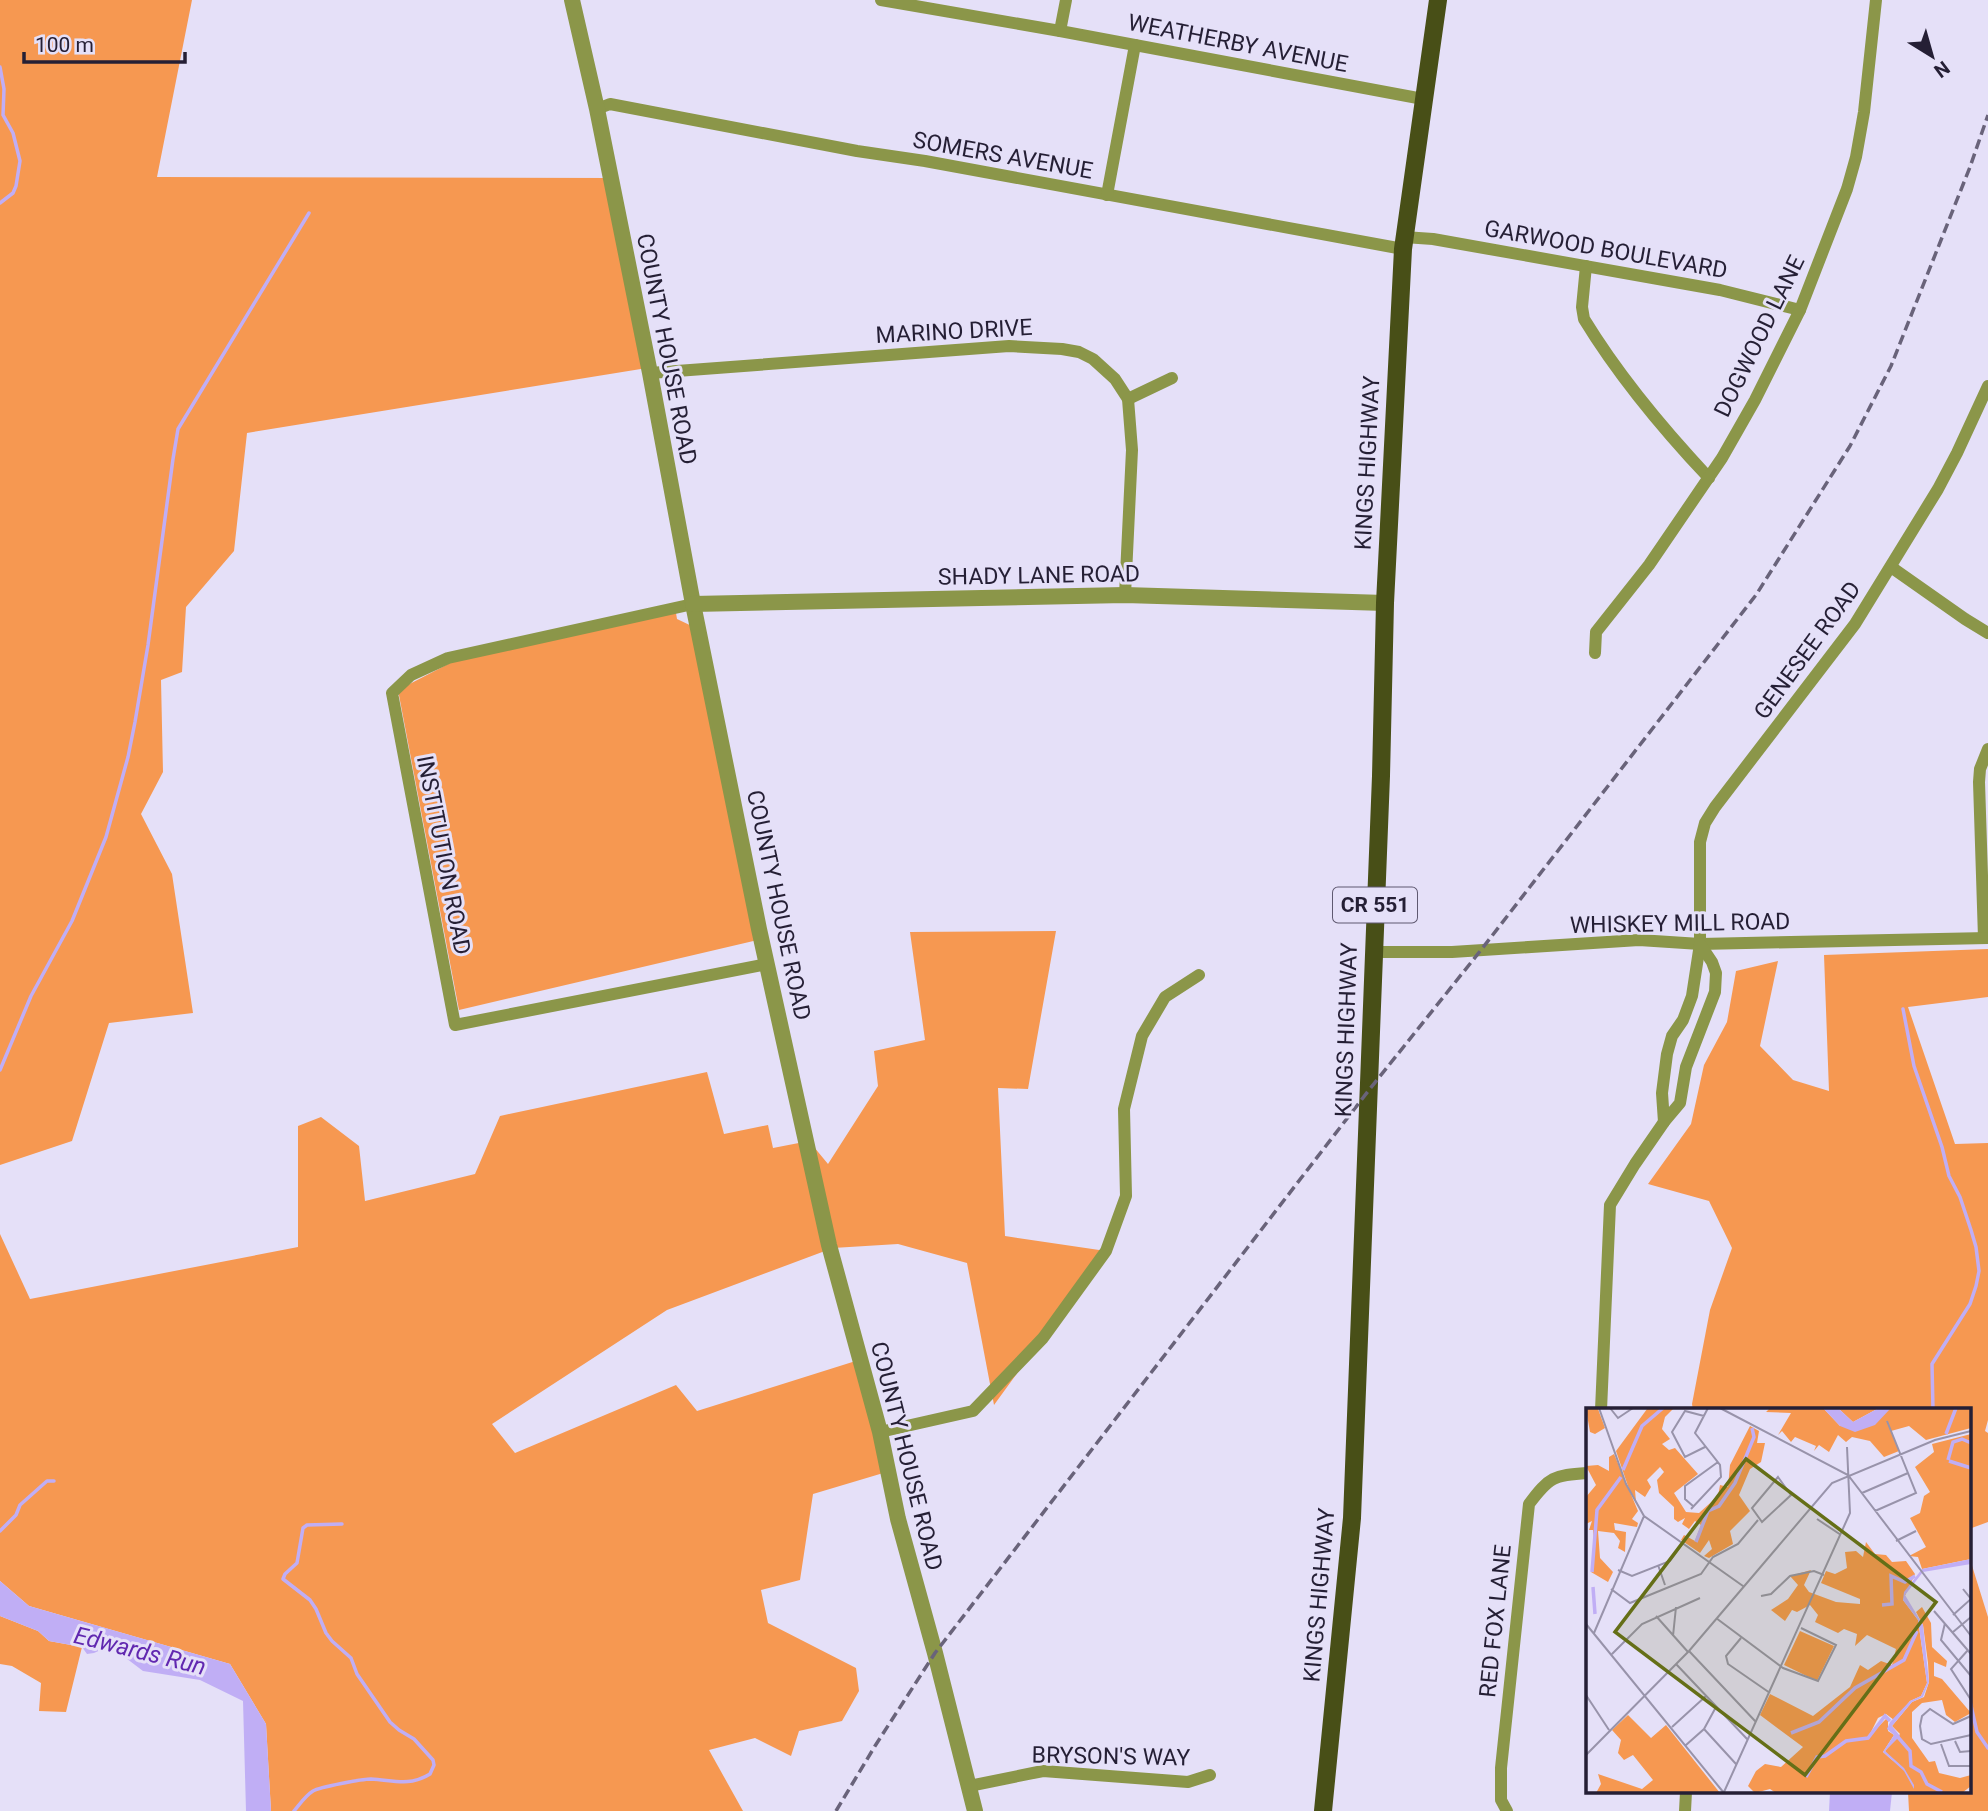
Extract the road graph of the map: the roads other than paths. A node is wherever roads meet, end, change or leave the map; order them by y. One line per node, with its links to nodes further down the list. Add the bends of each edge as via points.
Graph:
1 (572, 0): 10 (street, COUNTY HOUSE ROAD)
2 (881, 0): 6 (street, WEATHERBY AVENUE)
3 (1066, 0): 7 (street)
4 (1438, 0): 9 (main road, KINGS HIGHWAY / CR 551)
5 (1876, 0): 14 (street, DOGWOOD LANE, via 1856,157)
6 (939, 6): 7 (street, WEATHERBY AVENUE)
7 (1060, 31): 8 (street, WEATHERBY AVENUE)
8 (1135, 45): 9 (street, WEATHERBY AVENUE); 11 (street)
9 (1423, 99): 12 (main road, KINGS HIGHWAY / CR 551)
10 (597, 109): 11 (street, SOMERS AVENUE, via 610,104); 15 (street, COUNTY HOUSE ROAD)
11 (1107, 195): 12 (street, SOMERS AVENUE)
12 (1404, 243): 13 (street, GARWOOD BOULEVARD, via 1433,239); 22 (main road, KINGS HIGHWAY / CR 551)
13 (1586, 266): 14 (street, GARWOOD BOULEVARD); 19 (street, via 1584,319 1636,396)
14 (1800, 310): 19 (street, DOGWOOD LANE)
15 (650, 373): 18 (street, MARINO DRIVE, via 1036,347 1079,352 1093,359); 23 (street, COUNTY HOUSE ROAD)
16 (1172, 378): 18 (street)
17 (1988, 386): 20 (street, GENESEE ROAD, via 1938,489)
18 (1128, 399): 21 (street, via 1132,450)
19 (1709, 478): 25 (street, DOGWOOD LANE, via 1597,632)
20 (1891, 567): 24 (street); 28 (street, GENESEE ROAD, via 1854,624 1709,817 1700,842)
21 (1125, 595): 22 (street, SHADY LANE ROAD); 23 (street, SHADY LANE ROAD)
22 (1385, 603): 29 (main road, KINGS HIGHWAY / CR 551)
23 (693, 604): 30 (street, COUNTY HOUSE ROAD); 30 (street, INSTITUTION ROAD, via 449,658 411,675 392,693 455,1026)
24 (1988, 633)
25 (1595, 653)
26 (1988, 749): 27 (street, via 1979,782)
27 (1986, 938): 28 (street, WHISKEY MILL ROAD)
28 (1700, 944): 29 (street, WHISKEY MILL ROAD, via 1639,940 1452,952); 32 (street, GENESEE ROAD, via 1692,996 1667,1054); 32 (street, via 1716,973 1715,992 1686,1067 1680,1103)
29 (1373, 952): 39 (main road, KINGS HIGHWAY / CR 551, via 1352,1518)
30 (767, 964): 34 (street, COUNTY HOUSE ROAD, via 829,1245)
31 (1199, 975): 34 (street, via 1165,997 1142,1036 1124,1108 1126,1196 1106,1251 1043,1338 973,1411)
32 (1664, 1122): 33 (street, via 1610,1205)
33 (1601, 1408)
34 (880, 1432): 37 (street, COUNTY HOUSE ROAD, via 898,1519)
35 (1586, 1473): 40 (street, RED FOX LANE, via 1562,1474 1544,1485 1529,1504 1500,1769 1501,1800)
36 (1210, 1775): 37 (street, BRYSON'S WAY, via 1188,1782 1042,1771)
37 (969, 1786): 38 (street, COUNTY HOUSE ROAD)
38 (975, 1811)
39 (1323, 1811)
40 (1507, 1811)

